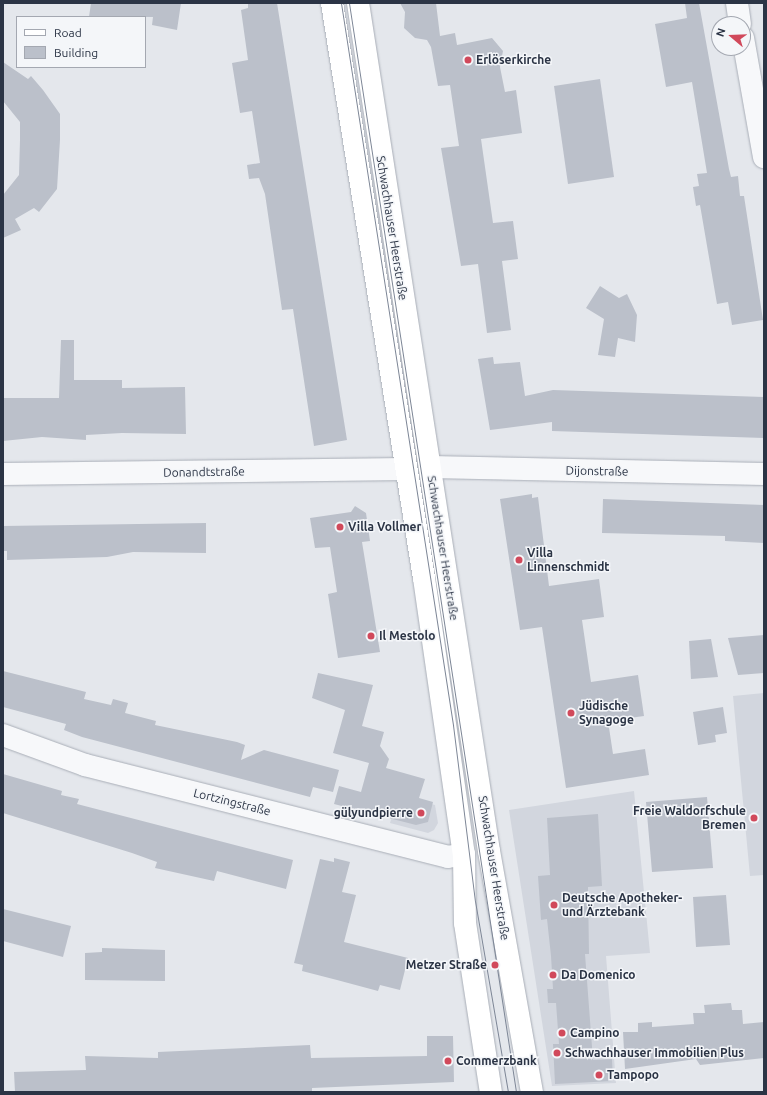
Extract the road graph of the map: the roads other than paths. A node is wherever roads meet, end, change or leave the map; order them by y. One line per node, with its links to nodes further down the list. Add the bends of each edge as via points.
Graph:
1 (332, 3): 8 (main road, Schwachhauser Heerstraße)
2 (358, 3): 7 (main road, Schwachhauser Heerstraße)
3 (737, 3): 4 (street)
4 (739, 16)
5 (746, 56): 6 (street)
6 (764, 157)
7 (430, 467): 10 (street, Dijonstraße); 14 (main road, Schwachhauser Heerstraße, via 490,851)
8 (405, 469): 9 (street, Donandtstraße); 12 (main road, Schwachhauser Heerstraße)
9 (3, 474)
10 (764, 474)
11 (3, 735): 12 (street, Lortzingstraße, via 85,765 448,857)
12 (464, 854): 13 (main road, Schwachhauser Heerstraße, via 465,923)
13 (492, 1092)
14 (532, 1092)

